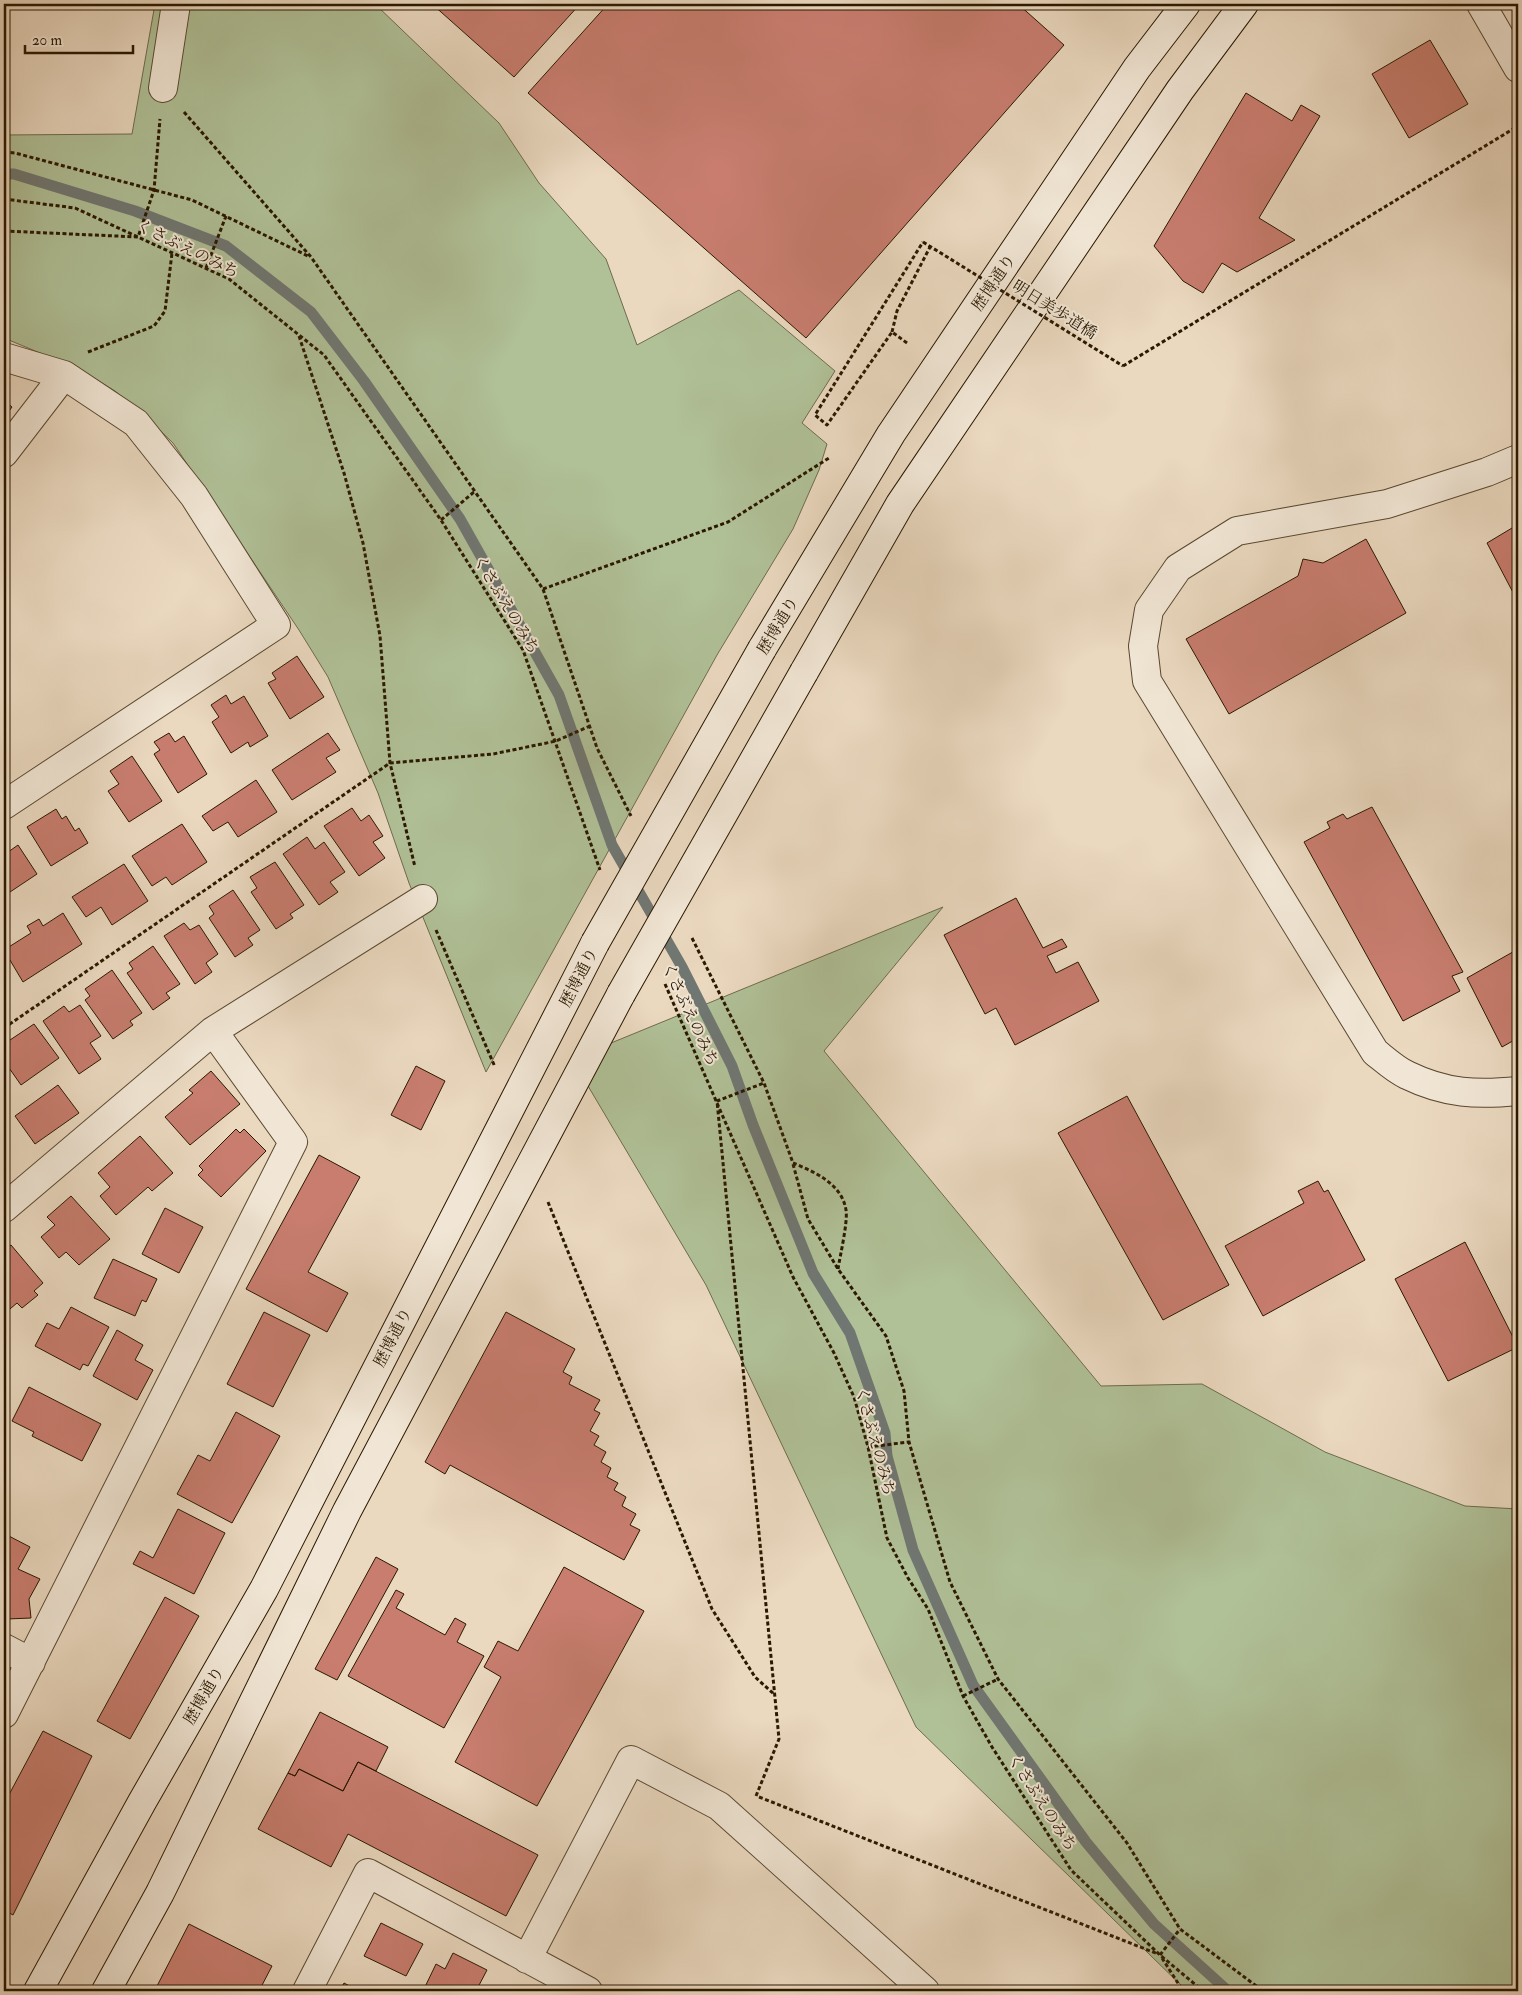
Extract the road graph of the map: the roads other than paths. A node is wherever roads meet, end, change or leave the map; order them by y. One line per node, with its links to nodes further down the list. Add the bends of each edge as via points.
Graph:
1 (176, 4): 6 (street)
2 (1186, 4): 20 (street, 歴博通り, bridge, via 1137,68 891,434 762,649 595,943 264,1589)
3 (1244, 4): 21 (street, bridge, via 1180,90 900,504 621,994 347,1511 160,1894)
4 (1482, 4): 5 (street)
5 (1518, 68)
6 (163, 88)
7 (4, 357): 8 (street)
8 (64, 375): 9 (street); 11 (street, via 136,423 194,496 276,625)
9 (4, 453)
10 (1518, 459): 14 (street, via 1387,504 1237,531 1178,568 1150,610 1143,646 1147,681 1375,1052 1406,1075 1442,1089 1477,1095)
11 (4, 805)
12 (423, 899): 13 (street)
13 (213, 1031): 15 (street); 17 (street, via 293,1142)
14 (1518, 1091)
15 (4, 1208)
16 (4, 1648): 17 (street)
17 (31, 1662): 18 (street)
18 (4, 1714)
19 (527, 1958): 22 (street, via 368,1873); 23 (street); 24 (street, via 631,1760 719,1806)
20 (38, 1991)
21 (106, 1991)
22 (307, 1991)
23 (588, 1991)
24 (925, 1991)

